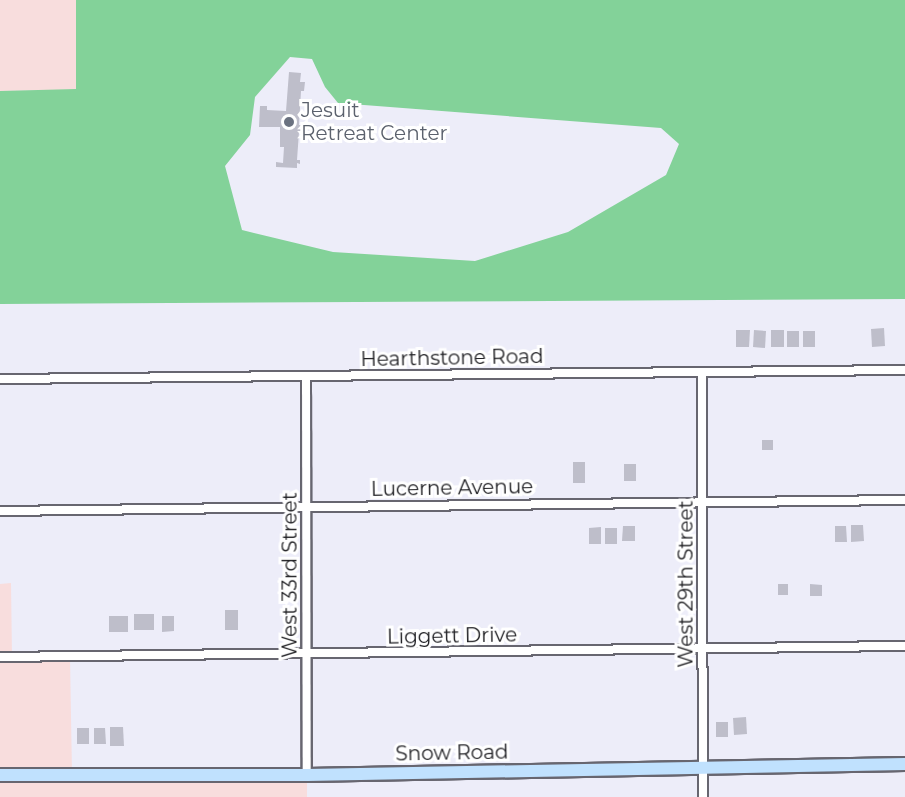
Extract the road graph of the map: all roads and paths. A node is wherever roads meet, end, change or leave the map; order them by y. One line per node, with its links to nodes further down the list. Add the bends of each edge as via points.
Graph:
1 (905, 370): 2 (street, Hearthstone Road)
2 (702, 372): 3 (street, Hearthstone Road); 6 (street, West 29th Street)
3 (306, 376): 4 (street, Hearthstone Road); 7 (street, West 33rd Street)
4 (0, 379)
5 (905, 500): 6 (street, Lucerne Avenue)
6 (702, 502): 7 (street, Lucerne Avenue); 10 (street, West 29th Street)
7 (306, 506): 8 (street, Lucerne Avenue); 11 (street, West 33rd Street)
8 (0, 512)
9 (905, 646): 10 (street, Liggett Drive)
10 (703, 648): 11 (street, Liggett Drive); 14 (street, West 29th Street)
11 (307, 655): 12 (street, Liggett Drive); 16 (street, West 33rd Street)
12 (0, 657)
13 (905, 764): 14 (main road, Snow Road)
14 (703, 768): 16 (main road, Snow Road); 17 (street, West 29th Street)
15 (0, 775): 16 (main road, Snow Road)
16 (307, 775)
17 (703, 797)

